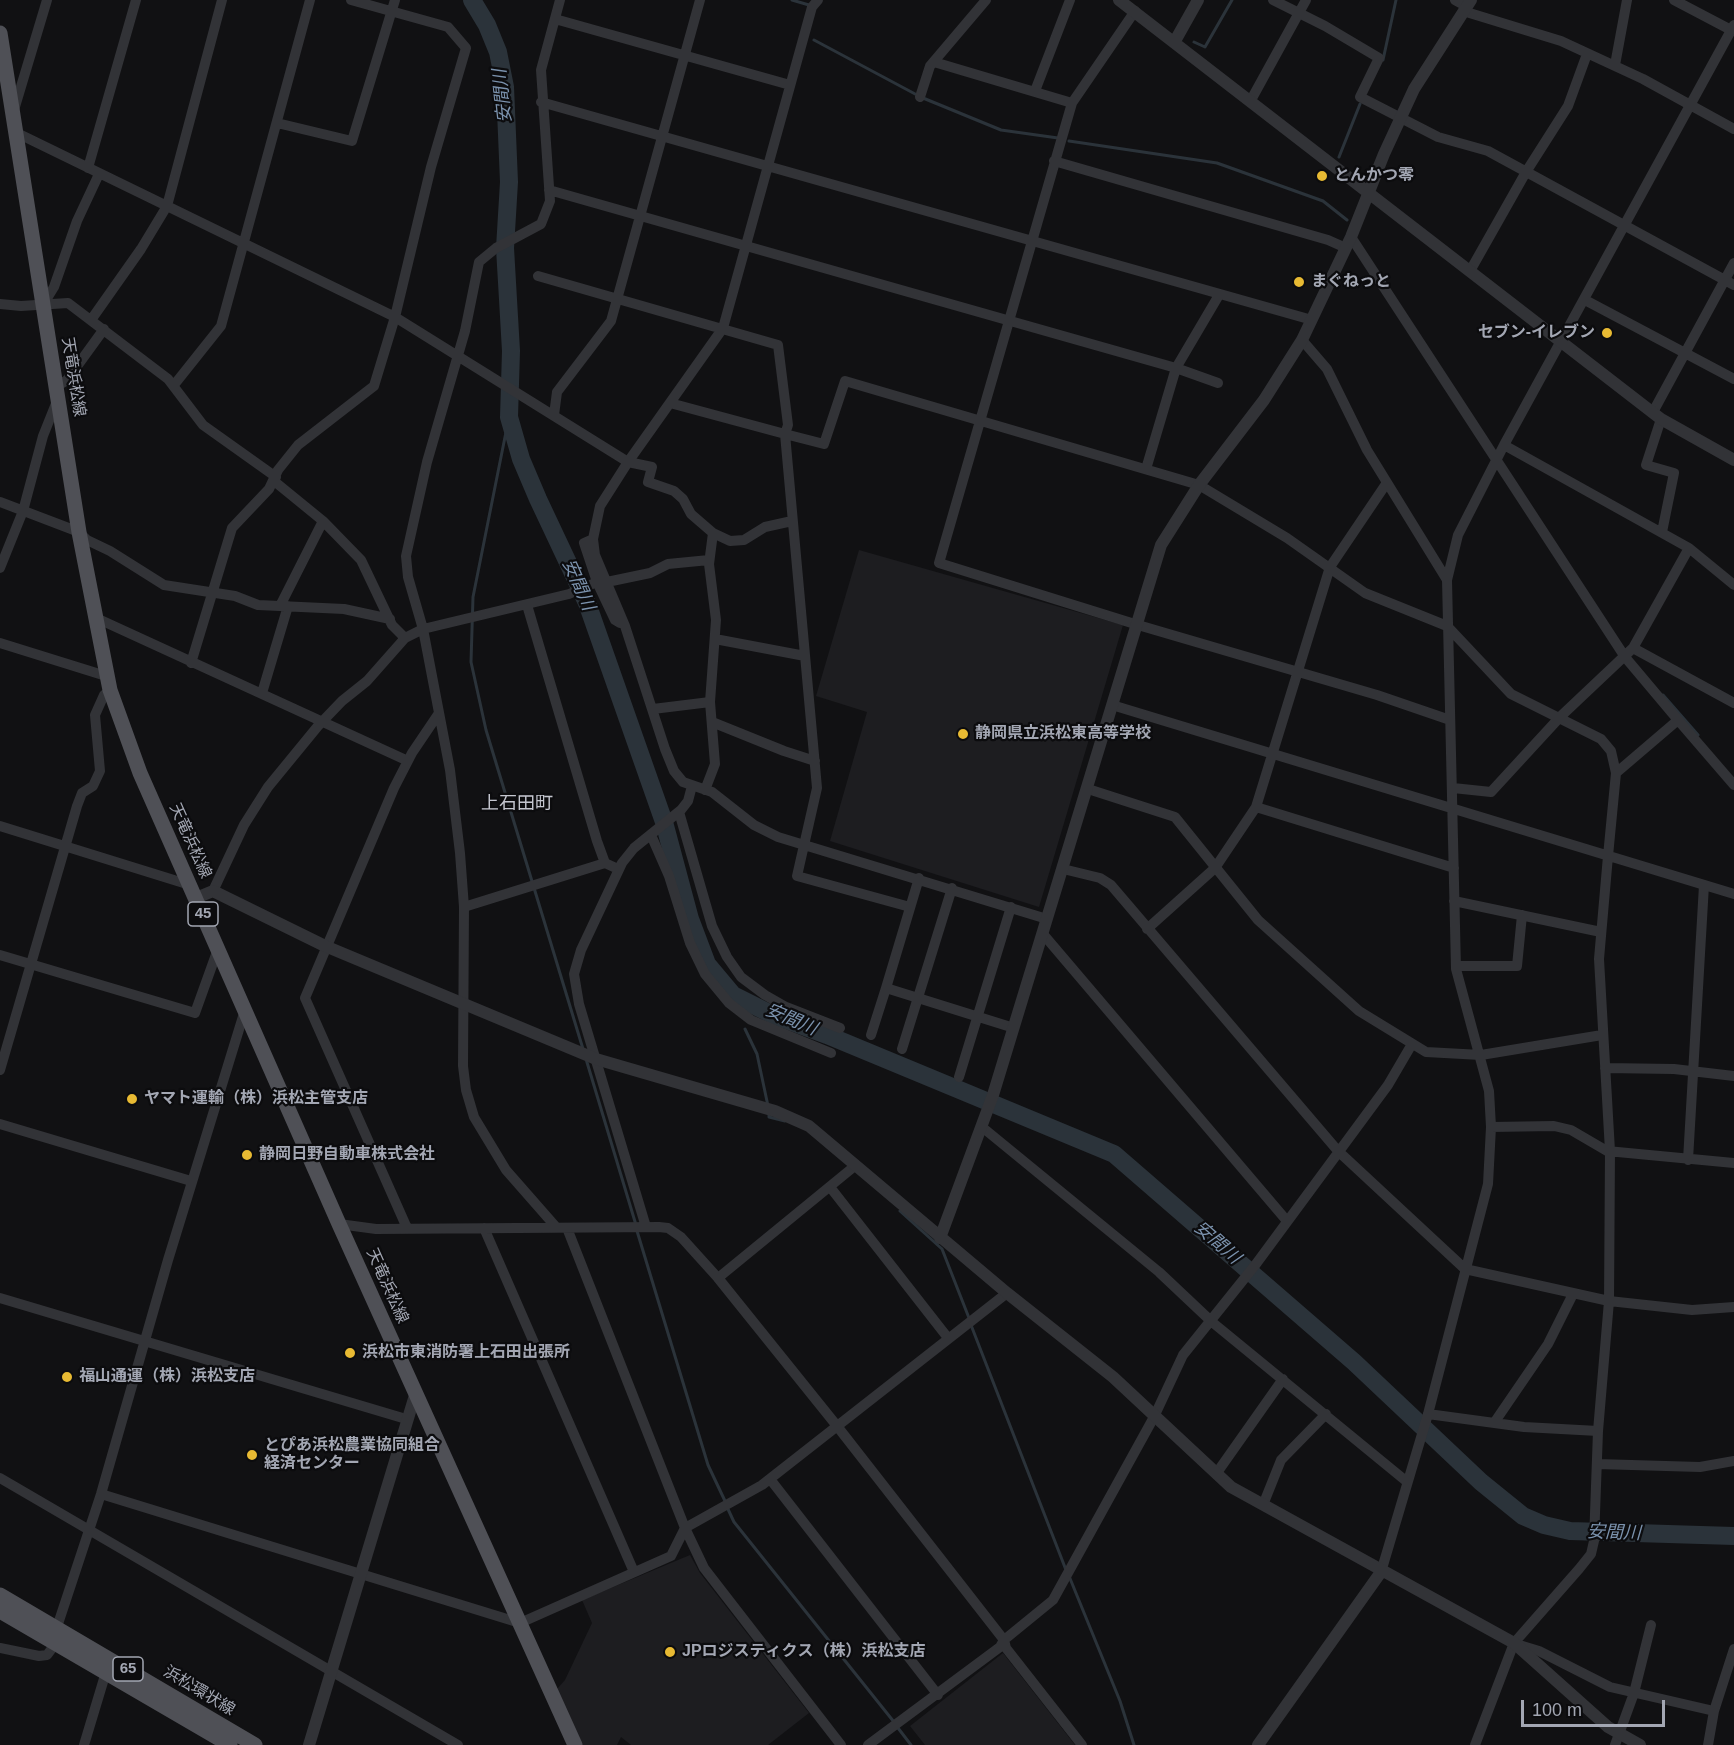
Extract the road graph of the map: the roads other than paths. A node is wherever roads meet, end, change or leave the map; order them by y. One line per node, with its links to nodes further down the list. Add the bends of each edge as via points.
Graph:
1 (46, 0): 37 (street)
2 (136, 0): 45 (street)
3 (222, 0): 50 (street)
4 (310, 0): 39 (street)
5 (351, 0): 18 (street)
6 (560, 0): 22 (street)
7 (700, 0): 27 (street)
8 (818, 0): 30 (street, via 812,7)
9 (986, 0): 28 (street)
10 (1070, 0): 31 (street)
11 (1119, 0): 20 (street)
12 (1198, 0): 25 (street)
13 (1273, 0): 21 (street)
14 (1306, 0): 21 (street)
15 (1455, 0): 19 (street)
16 (1627, 0): 29 (street)
17 (1674, 0): 23 (street)
18 (393, 5): 39 (street, via 352,141); 66 (street, via 448,27 466,48 431,167)
19 (1467, 6): 26 (street); 38 (street, via 1414,89)
20 (1135, 11): 25 (street); 35 (street)
21 (1299, 14): 33 (street); 38 (street, via 1379,58 1360,97)
22 (555, 19): 27 (street); 34 (street, via 541,70)
23 (1732, 27): 36 (street)
24 (0, 33): 37 (main road, 天竜浜松線 / 45)
25 (1175, 41): 33 (street)
26 (1587, 54): 29 (street); 46 (street, via 1568,106)
27 (685, 55): 30 (street); 42 (street)
28 (934, 62): 31 (street); 32 (street)
29 (1615, 65): 36 (street)
30 (790, 85): 44 (street)
31 (1035, 91): 35 (street)
32 (920, 97)
33 (1251, 100): 49 (street)
34 (541, 102): 42 (street); 48 (street)
35 (1072, 103): 43 (street)
36 (1691, 105): 40 (street); 52 (street)
37 (13, 113): 41 (main road, 天竜浜松線 / 45)
38 (1400, 119): 46 (street, via 1438,137 1488,151); 49 (street)
39 (278, 123): 55 (street)
40 (1734, 129)
41 (17, 134): 45 (street); 65 (main road, 天竜浜松線 / 45)
42 (662, 136): 44 (street); 51 (street)
43 (1054, 161): 53 (street); 54 (street, via 1328,240)
44 (768, 166): 53 (street); 56 (street)
45 (88, 168): 47 (street)
46 (1526, 172): 52 (street); 58 (street)
47 (99, 174): 50 (street); 65 (street, via 77,221 54,287)
48 (549, 190): 51 (street); 75 (street, via 550,201 541,224 496,248 479,262)
49 (1368, 193): 54 (street); 58 (street)
50 (167, 206): 55 (street); 67 (street)
51 (640, 215): 56 (street); 62 (street)
52 (1626, 226): 60 (street); 63 (street)
53 (1031, 241): 61 (street); 68 (street)
54 (1348, 242): 69 (street); 88 (street)
55 (244, 243): 66 (street); 79 (street, via 221,326)
56 (746, 245): 68 (street); 70 (street)
57 (1734, 263): 60 (street)
58 (1470, 271): 73 (street)
59 (538, 276): 62 (street)
60 (1729, 282): 74 (street)
61 (1219, 295): 69 (street); 76 (street)
62 (617, 299): 70 (street); 82 (street, via 611,321 557,392)
63 (1585, 300): 73 (street); 74 (street)
64 (0, 304): 65 (street)
65 (43, 305): 67 (street, via 68,303); 80 (main road, 天竜浜松線 / 45)
66 (395, 317): 75 (street); 91 (street, via 374,386 298,445)
67 (91, 320): 71 (street)
68 (1008, 320): 76 (street); 84 (street)
69 (1312, 320): 72 (street)
70 (723, 328): 81 (street); 85 (street, via 778,345 788,425)
71 (104, 329): 79 (street); 80 (street)
72 (1302, 340): 92 (street, via 1327,369); 93 (street, via 1264,399)
73 (1561, 343): 83 (street); 86 (street)
74 (1686, 352): 77 (street); 83 (street)
75 (459, 356): 82 (street); 115 (street, via 406,556)
76 (1176, 368): 78 (street); 90 (street)
77 (1734, 379)
78 (1218, 383)
79 (174, 385): 91 (street, via 203,425)
80 (57, 393): 95 (street); 98 (main road, 天竜浜松線 / 45)
81 (670, 403): 85 (street); 89 (street)
82 (554, 415): 89 (street)
83 (1657, 416): 87 (street); 99 (street, via 1646,465 1674,473)
84 (980, 421): 85 (street, via 845,381 824,444); 90 (street); 113 (street, via 939,562)
85 (785, 434): 97 (street)
86 (1504, 445): 88 (street); 99 (street)
87 (1734, 460)
88 (1496, 461): 105 (street, via 1458,535); 121 (street)
89 (628, 462): 100 (street, via 652,467 648,482 674,491 691,514); 106 (street, via 600,506 592,539)
90 (1146, 469): 93 (street)
91 (275, 479): 96 (street); 108 (street, via 232,528)
92 (1386, 484): 103 (street); 105 (street)
93 (1199, 485): 103 (street); 113 (street, via 1161,545)
94 (0, 502): 95 (street)
95 (23, 511): 98 (street); 104 (street)
96 (323, 521): 110 (street); 112 (street, via 360,560)
97 (792, 521): 100 (street, via 765,527 744,540 730,541); 120 (street)
98 (80, 532): 108 (street, via 87,540 164,585); 111 (main road, 天竜浜松線 / 45)
99 (1662, 532): 101 (street)
100 (714, 533): 102 (street)
101 (1689, 548): 107 (street); 119 (street)
102 (709, 560): 106 (street, via 669,564 650,573); 117 (street, via 715,598)
103 (1330, 567): 114 (street, via 1365,593); 123 (street)
104 (0, 568)
105 (1447, 580): 114 (street)
106 (600, 582): 109 (street); 129 (street, via 625,626)
107 (1734, 585)
108 (213, 592): 110 (street, via 258,605); 122 (street)
109 (527, 605): 115 (street); 153 (street)
110 (284, 606): 112 (street, via 344,609); 125 (street)
111 (94, 616): 122 (street); 124 (main road, 天竜浜松線 / 45)
112 (390, 619): 116 (street)
113 (1138, 625): 123 (street); 128 (street)
114 (1447, 626): 131 (street, via 1511,694); 132 (street)
115 (423, 629): 116 (street); 130 (street)
116 (405, 638): 134 (street, via 368,681)
117 (715, 639): 120 (street); 126 (street)
118 (0, 643): 124 (street)
119 (1633, 648): 121 (street); 127 (street)
120 (805, 656): 138 (street)
121 (1625, 657): 131 (street); 133 (street)
122 (191, 663): 125 (street)
123 (1297, 673): 132 (street); 136 (street)
124 (108, 683): 150 (street, via 95,715 100,771 93,786 82,793); 162 (main road, 天竜浜松線 / 45, via 140,773)
125 (261, 693): 134 (street)
126 (710, 702): 129 (street); 135 (street)
127 (1734, 703)
128 (1112, 705): 136 (street); 143 (street)
129 (653, 709): 141 (street, via 674,771)
130 (439, 713): 137 (street); 165 (street, via 450,770)
131 (1560, 717): 139 (street, via 1601,739 1611,751); 142 (street, via 1491,792)
132 (1450, 720): 142 (street)
133 (1678, 720): 139 (street); 140 (street)
134 (323, 721): 137 (street); 161 (street, via 262,797 244,825)
135 (712, 722): 138 (street); 144 (street, via 714,764)
136 (1272, 754): 145 (street); 146 (street)
137 (408, 761): 173 (street)
138 (815, 761): 151 (street, via 817,788)
139 (1616, 773): 152 (street)
140 (1734, 785)
141 (692, 786): 144 (street); 147 (street, via 688,801)
142 (1453, 788): 146 (street)
143 (1088, 789): 154 (street, via 1175,817); 157 (street)
144 (705, 790): 151 (street, via 732,805 754,825)
145 (1256, 807): 154 (street); 155 (street)
146 (1452, 810): 152 (street); 155 (street)
147 (679, 812): 149 (street); 183 (street, via 712,926 741,977 786,1007)
148 (0, 826): 150 (street)
149 (652, 835): 156 (street, via 634,848); 189 (street, via 705,974 729,1003 751,1020)
150 (65, 845): 162 (street); 176 (street)
151 (805, 845): 158 (street); 166 (street, via 797,876)
152 (1608, 856): 159 (street); 171 (street)
153 (605, 863): 156 (street); 165 (street)
154 (1215, 868): 170 (street); 187 (street, via 1246,907 1336,992)
155 (1454, 868): 164 (street)
156 (618, 869): 191 (street, via 574,974)
157 (1063, 869): 169 (street); 170 (street, via 1100,878 1111,885)
158 (919, 878): 160 (street); 166 (street)
159 (1704, 885): 163 (street); 194 (street)
160 (952, 888): 167 (street); 179 (street)
161 (213, 891): 162 (street); 173 (street)
162 (193, 892): 174 (main road, 天竜浜松線 / 45)
163 (1734, 894)
164 (1454, 901): 168 (street); 177 (street)
165 (464, 907): 180 (street)
166 (910, 907): 178 (street)
167 (1011, 907): 169 (street); 182 (street)
168 (1522, 915): 171 (street); 177 (street, via 1517,966)
169 (1047, 919): 172 (street)
170 (1147, 928): 201 (street)
171 (1601, 932): 186 (street)
172 (1043, 934): 184 (street); 207 (street)
173 (325, 946): 180 (street); 211 (street, via 305,998)
174 (218, 949): 176 (street, via 195,1013); 181 (main road, 天竜浜松線 / 45)
175 (0, 955): 176 (street)
176 (30, 964): 193 (street)
177 (1456, 966): 190 (street)
178 (886, 988): 179 (street); 185 (street)
179 (918, 998): 182 (street); 188 (street)
180 (464, 1005): 191 (street); 209 (street, via 463,1066 474,1117 506,1170)
181 (245, 1010): 205 (street); 208 (main road, 天竜浜松線 / 45)
182 (976, 1017): 184 (street); 196 (street)
183 (840, 1028)
184 (1014, 1028): 197 (street)
185 (871, 1035)
186 (1602, 1035): 190 (street); 192 (street)
187 (1413, 1044): 190 (street, via 1426,1052); 201 (street, via 1388,1085)
188 (902, 1049)
189 (831, 1053)
190 (1481, 1055): 199 (street)
191 (594, 1059): 204 (street, via 775,1111 809,1126); 210 (street)
192 (1605, 1068): 194 (street); 200 (street)
193 (0, 1070)
194 (1692, 1070): 195 (street); 202 (street)
195 (1734, 1076)
196 (958, 1077)
197 (984, 1121): 213 (street); 221 (street)
198 (0, 1124): 205 (street)
199 (1491, 1126): 200 (street, via 1554,1126 1572,1130); 214 (street, via 1488,1184)
200 (1610, 1150): 202 (street); 219 (street)
201 (1338, 1151): 207 (street); 214 (street)
202 (1688, 1160): 203 (street)
203 (1734, 1163)
204 (856, 1165): 206 (street); 213 (street)
205 (192, 1181): 223 (street)
206 (830, 1187): 215 (street); 222 (street)
207 (1287, 1221): 221 (street)
208 (339, 1224): 211 (street); 225 (main road, 天竜浜松線 / 45)
209 (562, 1227): 210 (street); 212 (street); 241 (street)
210 (645, 1227): 215 (street, via 668,1228 681,1237)
211 (407, 1228): 212 (street)
212 (484, 1228): 243 (street)
213 (940, 1238): 216 (street)
214 (1465, 1269): 217 (street); 227 (street)
215 (718, 1278): 231 (street)
216 (1006, 1293): 222 (street); 228 (street, via 1113,1377)
217 (1573, 1294): 219 (street); 230 (street, via 1548,1344)
218 (0, 1298): 223 (street)
219 (1609, 1301): 220 (street, via 1704,1311); 232 (street)
220 (1734, 1307)
221 (1212, 1322): 224 (street); 228 (street, via 1183,1355)
222 (948, 1338): 231 (street)
223 (144, 1341): 229 (street); 239 (street)
224 (1283, 1379): 226 (street); 235 (street)
225 (416, 1392): 229 (street); 248 (main road, 天竜浜松線 / 45)
226 (1326, 1414): 238 (street); 240 (street, via 1281,1460)
227 (1428, 1414): 230 (street); 238 (street)
228 (1154, 1417): 235 (street); 251 (street, via 1053,1600)
229 (406, 1419): 245 (street)
230 (1494, 1423): 232 (street)
231 (837, 1426): 237 (street); 251 (street)
232 (1598, 1431): 234 (street)
233 (1734, 1461): 234 (street, via 1700,1467)
234 (1597, 1464): 253 (street, via 1590,1554)
235 (1216, 1474): 240 (street)
236 (0, 1478): 242 (street)
237 (770, 1479): 241 (street); 259 (street)
238 (1406, 1481): 244 (street)
239 (101, 1494): 242 (street); 245 (street)
240 (1263, 1505): 244 (street)
241 (685, 1528): 243 (street, via 671,1556); 268 (street, via 704,1568)
242 (88, 1529): 250 (street); 257 (street)
243 (634, 1572): 248 (street)
244 (1381, 1572): 253 (street); 271 (street)
245 (360, 1575): 248 (street); 257 (street)
246 (0, 1595): 250 (main road, 浜松環状線 / 65)
247 (0, 1611): 252 (main road, 浜松環状線 / 65)
248 (520, 1623): 267 (main road, 天竜浜松線 / 45)
249 (1651, 1625): 258 (street)
250 (57, 1628): 264 (main road, 浜松環状線 / 65)
251 (1004, 1640): 259 (street); 270 (street, via 1006,1648)
252 (56, 1643): 254 (street, via 47,1654 39,1656); 256 (main road, 浜松環状線 / 65)
253 (1514, 1643): 258 (street, via 1539,1651 1610,1687); 261 (street); 272 (street)
254 (0, 1648)
255 (1734, 1649): 260 (street)
256 (106, 1672): 262 (street); 263 (main road, 浜松環状線 / 65)
257 (331, 1672): 265 (street); 266 (street)
258 (1634, 1693): 260 (street); 261 (street)
259 (938, 1695): 269 (street)
260 (1713, 1711): 274 (street)
261 (1617, 1740): 273 (street)
262 (84, 1745)
263 (230, 1745)
264 (255, 1745)
265 (309, 1745)
266 (458, 1745)
267 (575, 1745)
268 (841, 1745)
269 (868, 1745)
270 (1082, 1745)
271 (1258, 1745)
272 (1475, 1745)
273 (1640, 1745)
274 (1708, 1745)

